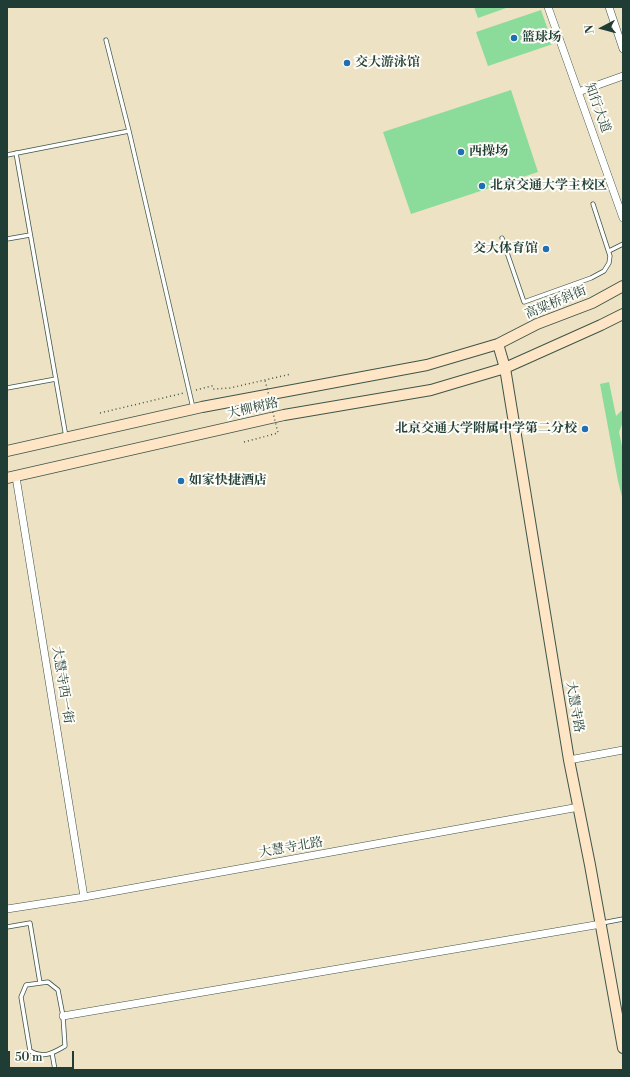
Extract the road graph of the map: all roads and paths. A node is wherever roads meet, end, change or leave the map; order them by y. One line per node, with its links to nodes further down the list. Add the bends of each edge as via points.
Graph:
1 (548, 7): 6 (street, 知行大道)
2 (609, 7): 4 (street)
3 (106, 40): 7 (lane)
4 (623, 49)
5 (623, 76): 6 (street)
6 (578, 92): 11 (street, 知行大道)
7 (129, 131): 8 (lane); 25 (lane)
8 (16, 153): 9 (lane); 12 (lane)
9 (7, 155)
10 (593, 204): 16 (lane)
11 (623, 218)
12 (30, 235): 14 (lane); 22 (lane)
13 (502, 238): 16 (lane, via 524,302 604,271 610,263)
14 (7, 239)
15 (623, 244): 16 (lane)
16 (609, 251)
17 (623, 286): 19 (main road, 高粱桥斜街, via 592,303 537,324)
18 (623, 314): 20 (main road)
19 (498, 344): 20 (main road, 大慧寺路); 26 (main road, 大柳树路, via 427,365)
20 (505, 368): 31 (main road, 大柳树路, via 432,390 284,415); 33 (main road, 大慧寺路)
21 (291, 374): 23 (path)
22 (56, 379): 24 (lane); 28 (lane)
23 (265, 380): 25 (path, via 230,388 212,389 212,386); 29 (path, bridge, via 278,433)
24 (7, 388)
25 (189, 392): 26 (lane); 27 (path)
26 (193, 409): 28 (main road, 大柳树路)
27 (100, 413)
28 (66, 438): 30 (main road, 大柳树路)
29 (244, 442)
30 (7, 451)
31 (11, 477): 35 (street, 大慧寺西一街)
32 (623, 750): 33 (street)
33 (569, 760): 34 (main road, 大慧寺路)
34 (579, 808): 35 (street, 大慧寺北路); 38 (main road, 大慧寺路)
35 (84, 897): 36 (street, 大慧寺北路)
36 (7, 909)
37 (623, 919): 38 (lane)
38 (600, 924): 41 (street); 42 (main road, 大慧寺路)
39 (7, 927): 40 (lane, via 30,923)
40 (40, 983): 41 (lane, via 48,982 58,990); 43 (lane, via 26,985 21,997 30,1051 37,1055)
41 (63, 1016): 43 (lane, via 65,1046)
42 (623, 1048)
43 (52, 1053): 44 (lane)
44 (55, 1070)

